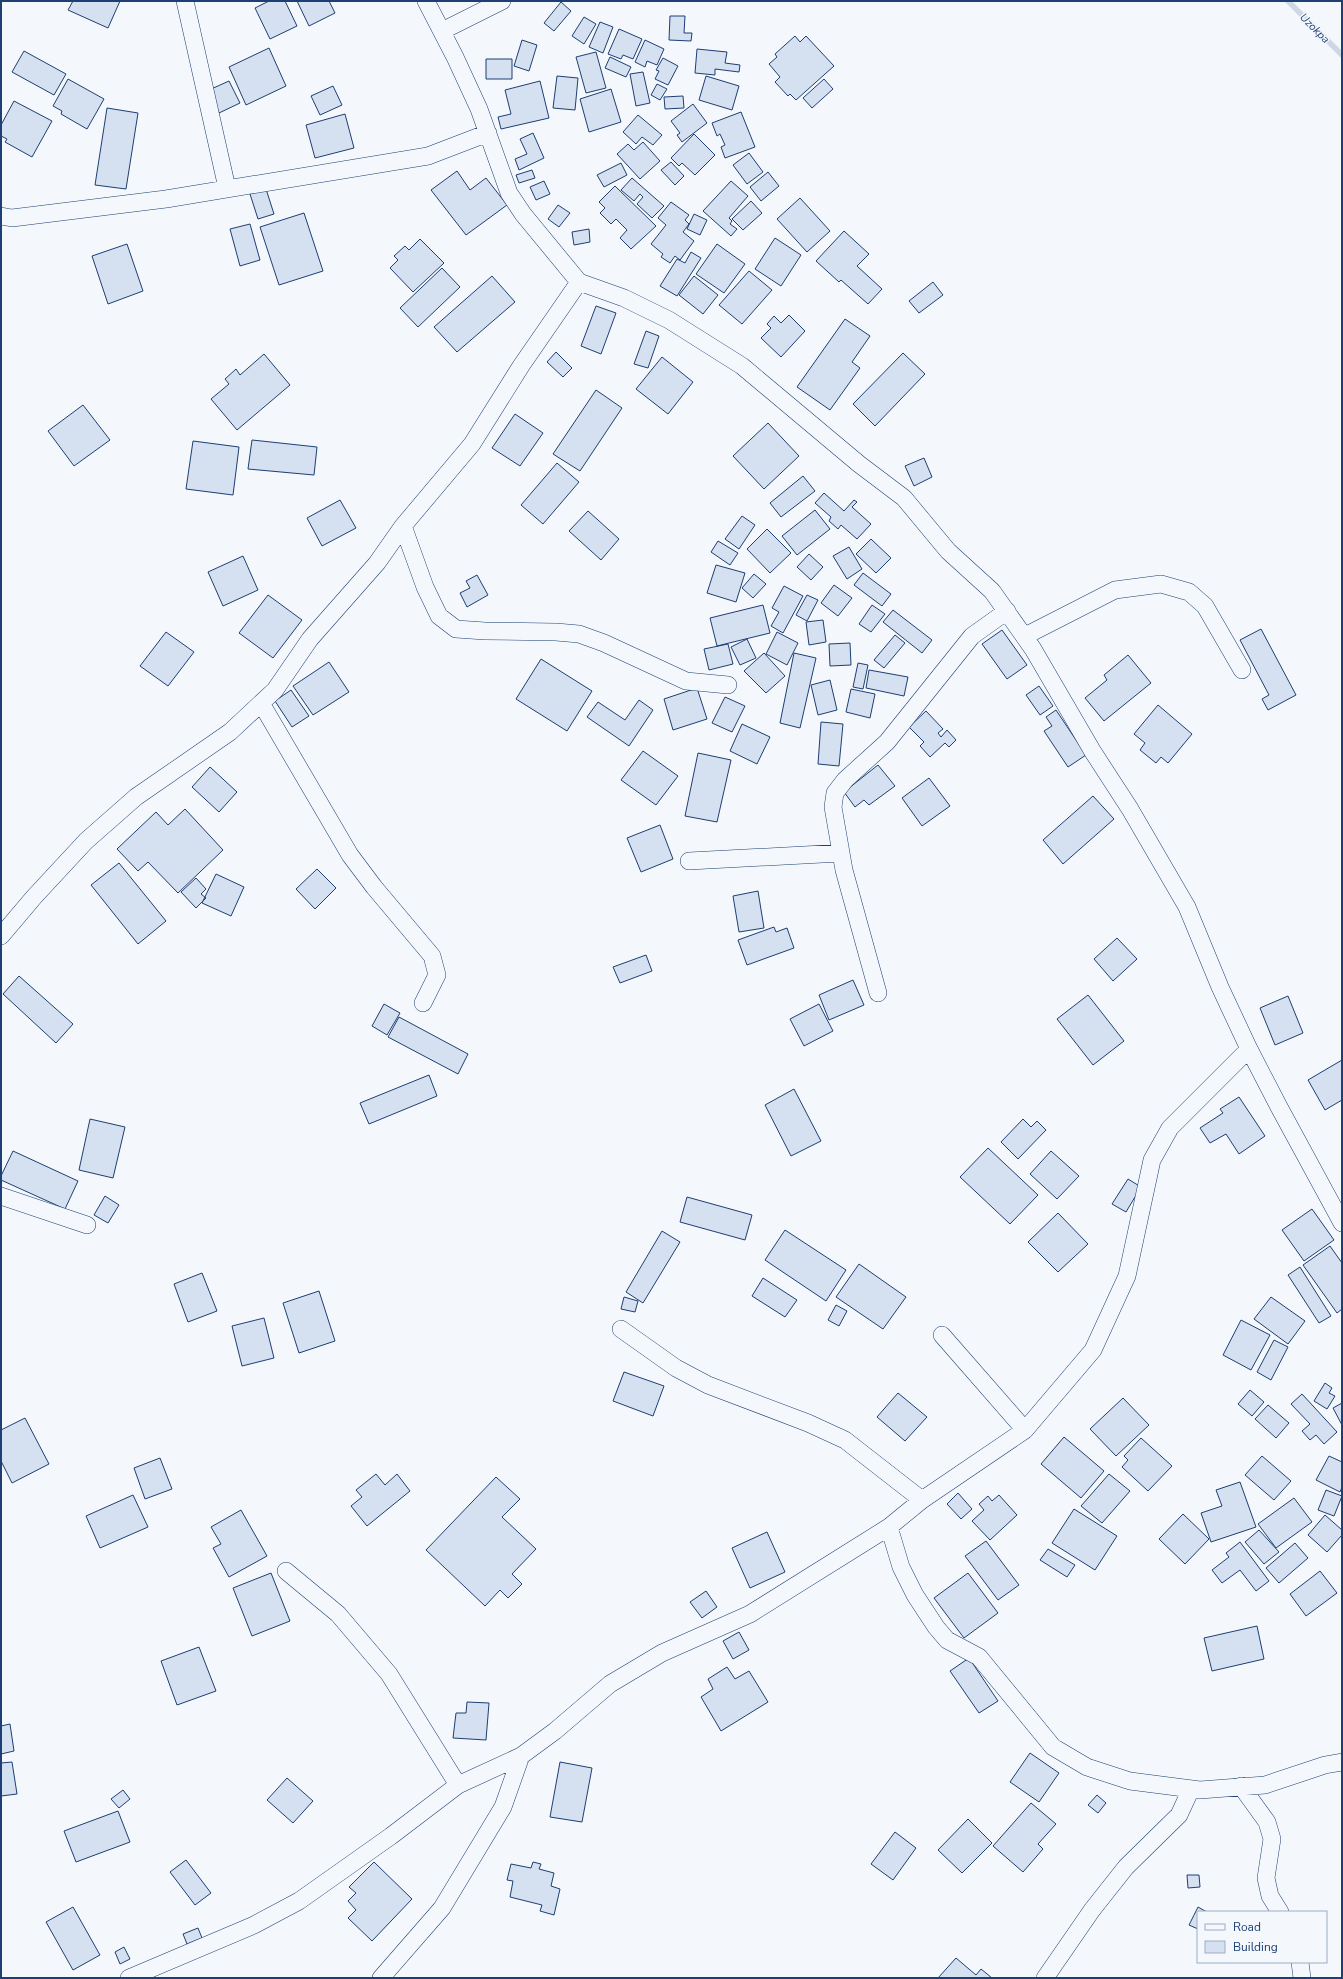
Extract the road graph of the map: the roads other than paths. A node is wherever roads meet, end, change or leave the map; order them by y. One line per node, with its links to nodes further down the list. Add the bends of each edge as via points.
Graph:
1 (185, 1): 6 (street)
2 (426, 1): 4 (street)
3 (502, 1): 4 (street)
4 (442, 31): 5 (street)
5 (488, 133): 6 (street, via 428,156); 8 (street, via 509,192 523,214)
6 (227, 188): 7 (street, via 89,210 12,218)
7 (1, 216)
8 (580, 282): 9 (street, via 472,444); 10 (street, via 624,298 669,320 742,366 859,464 904,498 948,551 992,591)
9 (404, 526): 13 (street, via 425,588 439,616 456,629 579,634 686,681); 14 (street, via 377,563 310,639 275,690)
10 (1007, 612): 11 (street); 15 (street, via 972,636 886,742 845,780 835,793 833,807)
11 (1025, 636): 12 (street, via 1115,590 1161,584 1190,592 1205,606); 20 (street, via 1187,907)
12 (1242, 670)
13 (728, 685)
14 (261, 703): 17 (street, via 230,732 136,797 86,841); 19 (street, via 350,855 432,956 437,975)
15 (841, 853): 16 (street); 18 (street)
16 (689, 861)
17 (1, 936)
18 (878, 992)
19 (423, 1003)
20 (1249, 1049): 22 (street); 26 (street, via 1170,1128 1152,1160 1128,1276 1093,1350)
21 (1, 1196): 23 (street)
22 (1342, 1223)
23 (87, 1225)
24 (621, 1329): 27 (street, via 676,1368 708,1385 845,1440)
25 (942, 1335): 26 (street)
26 (1026, 1430): 27 (street)
27 (922, 1500): 28 (street)
28 (889, 1527): 30 (street, via 750,1614 662,1654 610,1684); 34 (street, via 901,1567 915,1595 936,1627 948,1640 979,1657 1053,1747 1087,1767 1130,1781)
29 (286, 1571): 32 (street, via 338,1614 389,1674)
30 (521, 1756): 32 (street); 38 (street, via 503,1807 442,1908)
31 (1342, 1762): 33 (street, via 1265,1785)
32 (458, 1785): 37 (street, via 360,1859 299,1900 254,1925)
33 (1241, 1786): 34 (street, via 1200,1790); 35 (street, via 1267,1822 1272,1839 1266,1878 1270,1896)
34 (1191, 1788): 39 (street, via 1179,1814 1126,1867 1092,1910)
35 (1279, 1911)
36 (1300, 1963): 40 (street)
37 (129, 1978)
38 (381, 1978)
39 (1045, 1978)
40 (1302, 1978)

